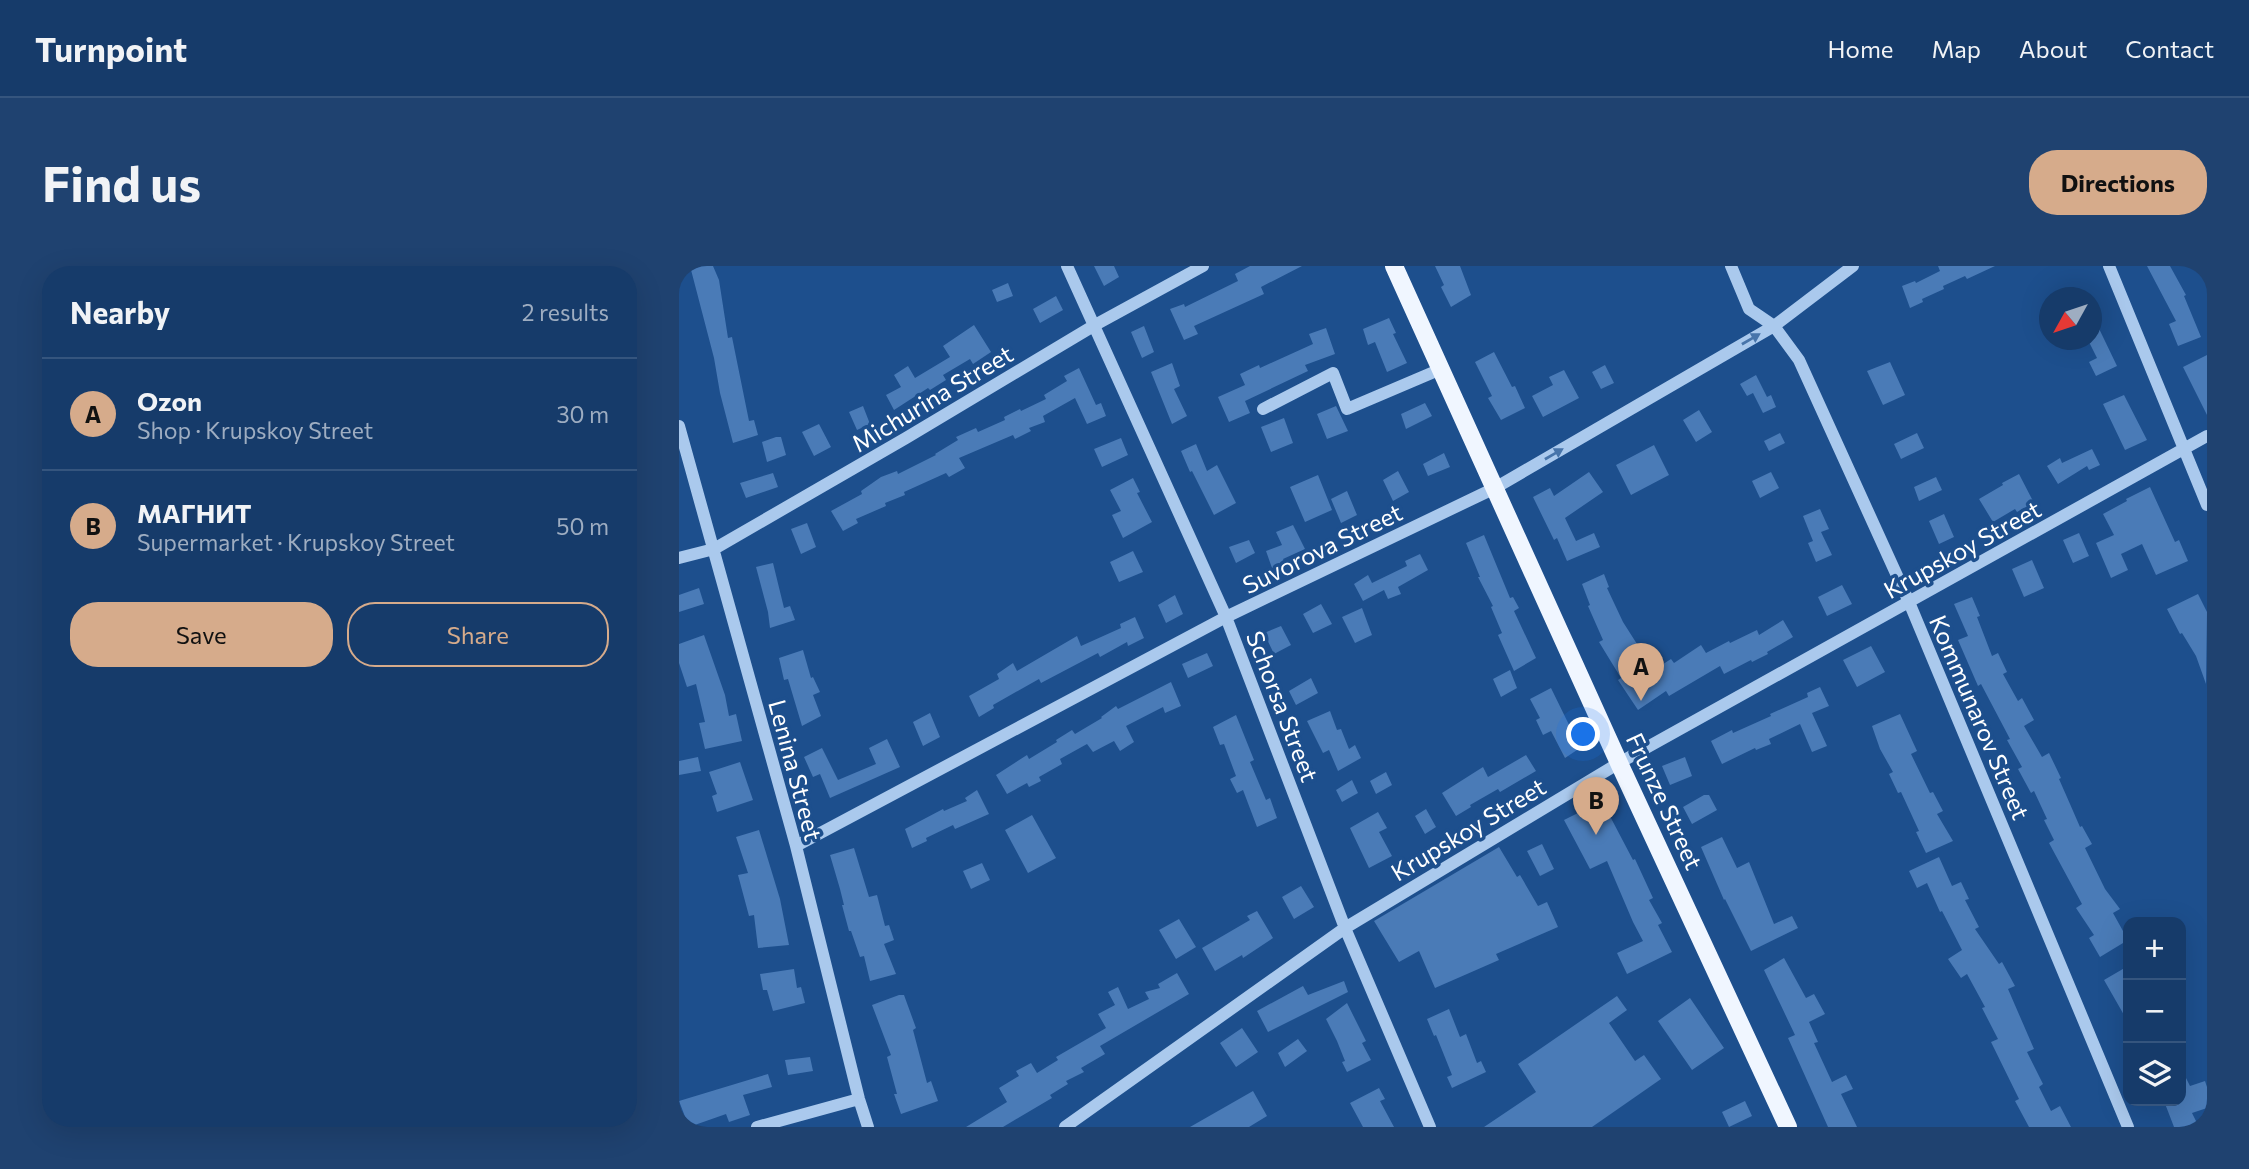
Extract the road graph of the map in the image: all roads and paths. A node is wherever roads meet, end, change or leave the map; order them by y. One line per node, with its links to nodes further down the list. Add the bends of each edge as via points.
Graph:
1 (1067, 266): 7 (street, Schorsa Street)
2 (1203, 266): 7 (street, Michurina Street)
3 (1394, 266): 9 (main road, Frunze Street)
4 (1731, 266): 8 (street, Kommunarov Street, via 1749,309)
5 (1853, 266): 8 (street, Suvorova Street)
6 (2109, 266): 13 (street)
7 (1095, 325): 16 (street, Michurina Street); 19 (street, Schorsa Street)
8 (1774, 326): 14 (street, Suvorova Street, one-way to 8); 18 (street, Kommunarov Street, via 1800,360)
9 (1440, 369): 10 (street, via 1347,409 1333,373); 14 (main road, Frunze Street)
10 (1263, 409)
11 (679, 426): 16 (street, Lenina Street)
12 (2207, 436): 13 (street, Krupskoy Street)
13 (2184, 448): 15 (street); 18 (street, Krupskoy Street)
14 (1495, 488): 19 (street, Suvorova Street); 20 (main road, Frunze Street)
15 (2207, 505)
16 (714, 549): 17 (street, Michurina Street); 21 (street, Lenina Street)
17 (679, 558)
18 (1909, 603): 20 (street, Krupskoy Street); 29 (street, Kommunarov Street)
19 (1226, 617): 21 (street, Suvorova Street); 22 (street, Schorsa Street)
20 (1619, 763): 22 (street, Krupskoy Street); 28 (main road, Frunze Street)
21 (796, 846): 23 (street, Lenina Street)
22 (1345, 928): 26 (street, Krupskoy Street); 27 (street, Schorsa Street)
23 (859, 1099): 24 (street); 25 (street, Lenina Street)
24 (757, 1127)
25 (868, 1127)
26 (1065, 1127)
27 (1430, 1127)
28 (1789, 1127)
29 (2128, 1127)

